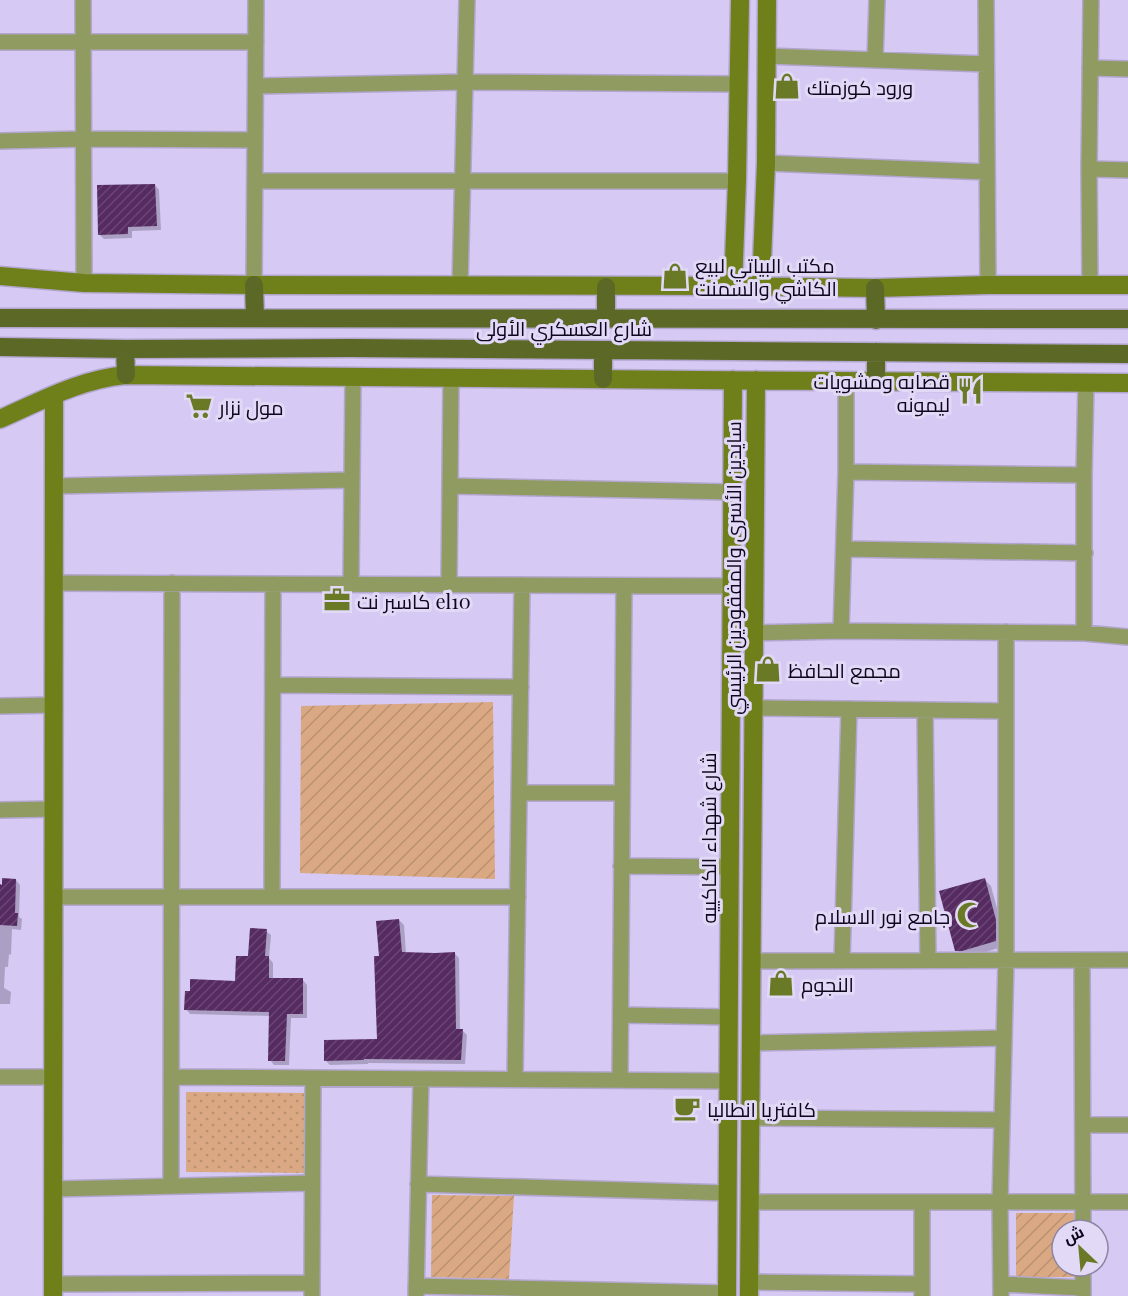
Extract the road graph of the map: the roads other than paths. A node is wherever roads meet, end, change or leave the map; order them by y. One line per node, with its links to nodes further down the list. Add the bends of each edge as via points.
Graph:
1 (83, 0): 10 (street)
2 (256, 0): 11 (street)
3 (467, 0): 17 (street)
4 (740, 0): 18 (street)
5 (767, 0): 12 (street)
6 (877, 0): 13 (street)
7 (986, 0): 14 (street)
8 (1091, 0): 15 (street)
9 (0, 42): 10 (street)
10 (82, 42): 11 (street); 20 (street)
11 (256, 42): 19 (street)
12 (767, 56): 13 (street); 23 (street)
13 (875, 60): 14 (street)
14 (986, 64): 26 (street)
15 (1090, 68): 16 (street); 24 (street)
16 (1128, 69)
17 (465, 82): 18 (street); 19 (street); 29 (street)
18 (738, 84): 28 (street)
19 (256, 86): 21 (street)
20 (83, 139): 21 (street); 22 (street); 33 (street)
21 (255, 140): 27 (street)
22 (0, 141)
23 (766, 163): 26 (street); 31 (street)
24 (1089, 169): 25 (street); 36 (street)
25 (1128, 170)
26 (987, 172): 35 (street)
27 (255, 181): 29 (street); 34 (street)
28 (737, 181): 29 (street); 30 (street)
29 (462, 182): 38 (street)
30 (736, 205): 31 (street); 39 (street)
31 (764, 207): 40 (street)
32 (0, 276): 33 (street)
33 (84, 283): 34 (street)
34 (254, 285): 38 (street); 44 (main road)
35 (988, 285): 36 (street); 42 (street)
36 (1090, 285): 37 (street)
37 (1128, 285)
38 (460, 286): 41 (street)
39 (733, 286): 40 (street); 41 (street)
40 (760, 286): 42 (street)
41 (606, 287): 45 (main road)
42 (875, 288): 49 (main road)
43 (0, 318): 44 (main road, شارع العسكري الأولى)
44 (255, 318): 45 (main road, شارع العسكري الأولى)
45 (606, 318): 46 (main road, شارع العسكري الأولى)
46 (730, 319): 47 (main road, شارع العسكري الأولى); 53 (main road)
47 (760, 319): 49 (main road, شارع العسكري الأولى); 54 (main road)
48 (1128, 319): 49 (main road, شارع العسكري الأولى)
49 (876, 320)
50 (0, 347): 51 (main road, شارع العسكري الأولى)
51 (125, 349): 52 (main road, شارع العسكري الأولى); 57 (main road)
52 (603, 350): 53 (main road, شارع العسكري الأولى); 59 (main road)
53 (729, 350): 54 (main road, شارع العسكري الأولى)
54 (759, 350): 55 (main road, شارع العسكري الأولى)
55 (876, 352): 56 (main road, شارع العسكري الأولى); 64 (main road)
56 (1128, 354)
57 (126, 375): 58 (street); 67 (street, via 81,384)
58 (353, 379): 60 (street); 71 (street)
59 (603, 379): 60 (street); 61 (street)
60 (451, 380): 73 (street)
61 (733, 380): 62 (street); 74 (street, شارع شهداء الكاكييه)
62 (756, 380): 63 (street); 86 (street, سايدين الأسرى والمفقودين الرئيسي)
63 (846, 380): 64 (street); 69 (street)
64 (876, 380): 65 (street)
65 (1086, 382): 66 (street); 70 (street)
66 (1128, 383)
67 (54, 396): 68 (street); 72 (street)
68 (0, 419)
69 (846, 472): 70 (street); 75 (street)
70 (1084, 475): 76 (street)
71 (351, 480): 72 (street); 80 (street)
72 (55, 486): 77 (street)
73 (450, 486): 74 (street); 81 (street)
74 (732, 492): 84 (street, شارع شهداء الكاكييه)
75 (844, 549): 76 (street); 85 (street)
76 (1085, 553): 88 (street)
77 (55, 583): 78 (street); 92 (street)
78 (172, 583): 79 (street); 105 (street)
79 (273, 584): 80 (street); 90 (street)
80 (351, 584): 81 (street)
81 (449, 585): 82 (street)
82 (522, 585): 83 (street); 91 (street)
83 (624, 586): 84 (street); 99 (street)
84 (732, 586): 103 (street, شارع شهداء الكاكييه)
85 (841, 631): 86 (street); 87 (street)
86 (754, 633): 94 (street, سايدين الأسرى والمفقودين الرئيسي)
87 (1006, 633): 88 (street); 97 (street)
88 (1084, 633): 89 (street)
89 (1128, 637)
90 (273, 685): 91 (street); 106 (street)
91 (521, 687): 98 (street)
92 (55, 705): 93 (street); 100 (street)
93 (0, 706)
94 (753, 708): 95 (street); 110 (street, سايدين الأسرى والمفقودين الرئيسي)
95 (849, 709): 96 (street); 111 (street)
96 (925, 711): 97 (street); 112 (street)
97 (1006, 711): 113 (street)
98 (519, 793): 99 (street); 107 (street)
99 (622, 794): 102 (street)
100 (54, 809): 101 (street); 104 (street)
101 (0, 810)
102 (621, 866): 103 (street); 114 (street)
103 (730, 867): 115 (street, شارع شهداء الكاكييه)
104 (54, 897): 105 (street); 119 (street)
105 (171, 897): 106 (street); 120 (street)
106 (272, 897): 107 (street)
107 (518, 897): 123 (street)
108 (1082, 960): 109 (street); 113 (street); 128 (street)
109 (1128, 960)
110 (751, 961): 111 (street); 117 (street, سايدين الأسرى والمفقودين الرئيسي)
111 (842, 961): 112 (street)
112 (928, 961): 113 (street)
113 (1006, 961): 116 (street)
114 (621, 1015): 115 (street); 124 (street)
115 (729, 1017): 125 (street, شارع شهداء الكاكييه)
116 (1004, 1038): 117 (street); 127 (street)
117 (751, 1043): 126 (street, سايدين الأسرى والمفقودين الرئيسي)
118 (0, 1077): 119 (street)
119 (53, 1077): 133 (street)
120 (171, 1077): 121 (street); 132 (street)
121 (313, 1078): 122 (street); 130 (street)
122 (421, 1079): 123 (street); 131 (street)
123 (515, 1079): 124 (street)
124 (620, 1080): 125 (street)
125 (728, 1081): 134 (street, شارع شهداء الكاكييه)
126 (750, 1118): 127 (street); 135 (street, سايدين الأسرى والمفقودين الرئيسي)
127 (1002, 1120): 137 (street)
128 (1083, 1125): 129 (street); 138 (street)
129 (1128, 1125)
130 (312, 1183): 132 (street); 143 (street)
131 (418, 1184): 134 (street); 149 (street)
132 (171, 1186): 133 (street)
133 (53, 1189): 146 (street)
134 (727, 1193): 142 (street, شارع شهداء الكاكييه)
135 (750, 1202): 136 (street); 141 (street, سايدين الأسرى والمفقودين الرئيسي)
136 (922, 1202): 137 (street); 147 (street)
137 (1000, 1202): 138 (street); 148 (street)
138 (1083, 1202): 139 (street); 140 (street)
139 (1128, 1202)
140 (1083, 1218)
141 (750, 1240): 142 (street); 144 (street, سايدين الأسرى والمفقودين الرئيسي)
142 (727, 1241): 153 (street, شارع شهداء الكاكييه)
143 (312, 1289): 146 (street)
144 (749, 1289): 145 (street)
145 (845, 1289): 147 (street)
146 (53, 1290)
147 (922, 1290)
148 (1001, 1290): 151 (street)
149 (416, 1291): 150 (street)
150 (510, 1292): 152 (street)
151 (1083, 1292)
152 (611, 1293): 153 (street)
153 (727, 1295)

